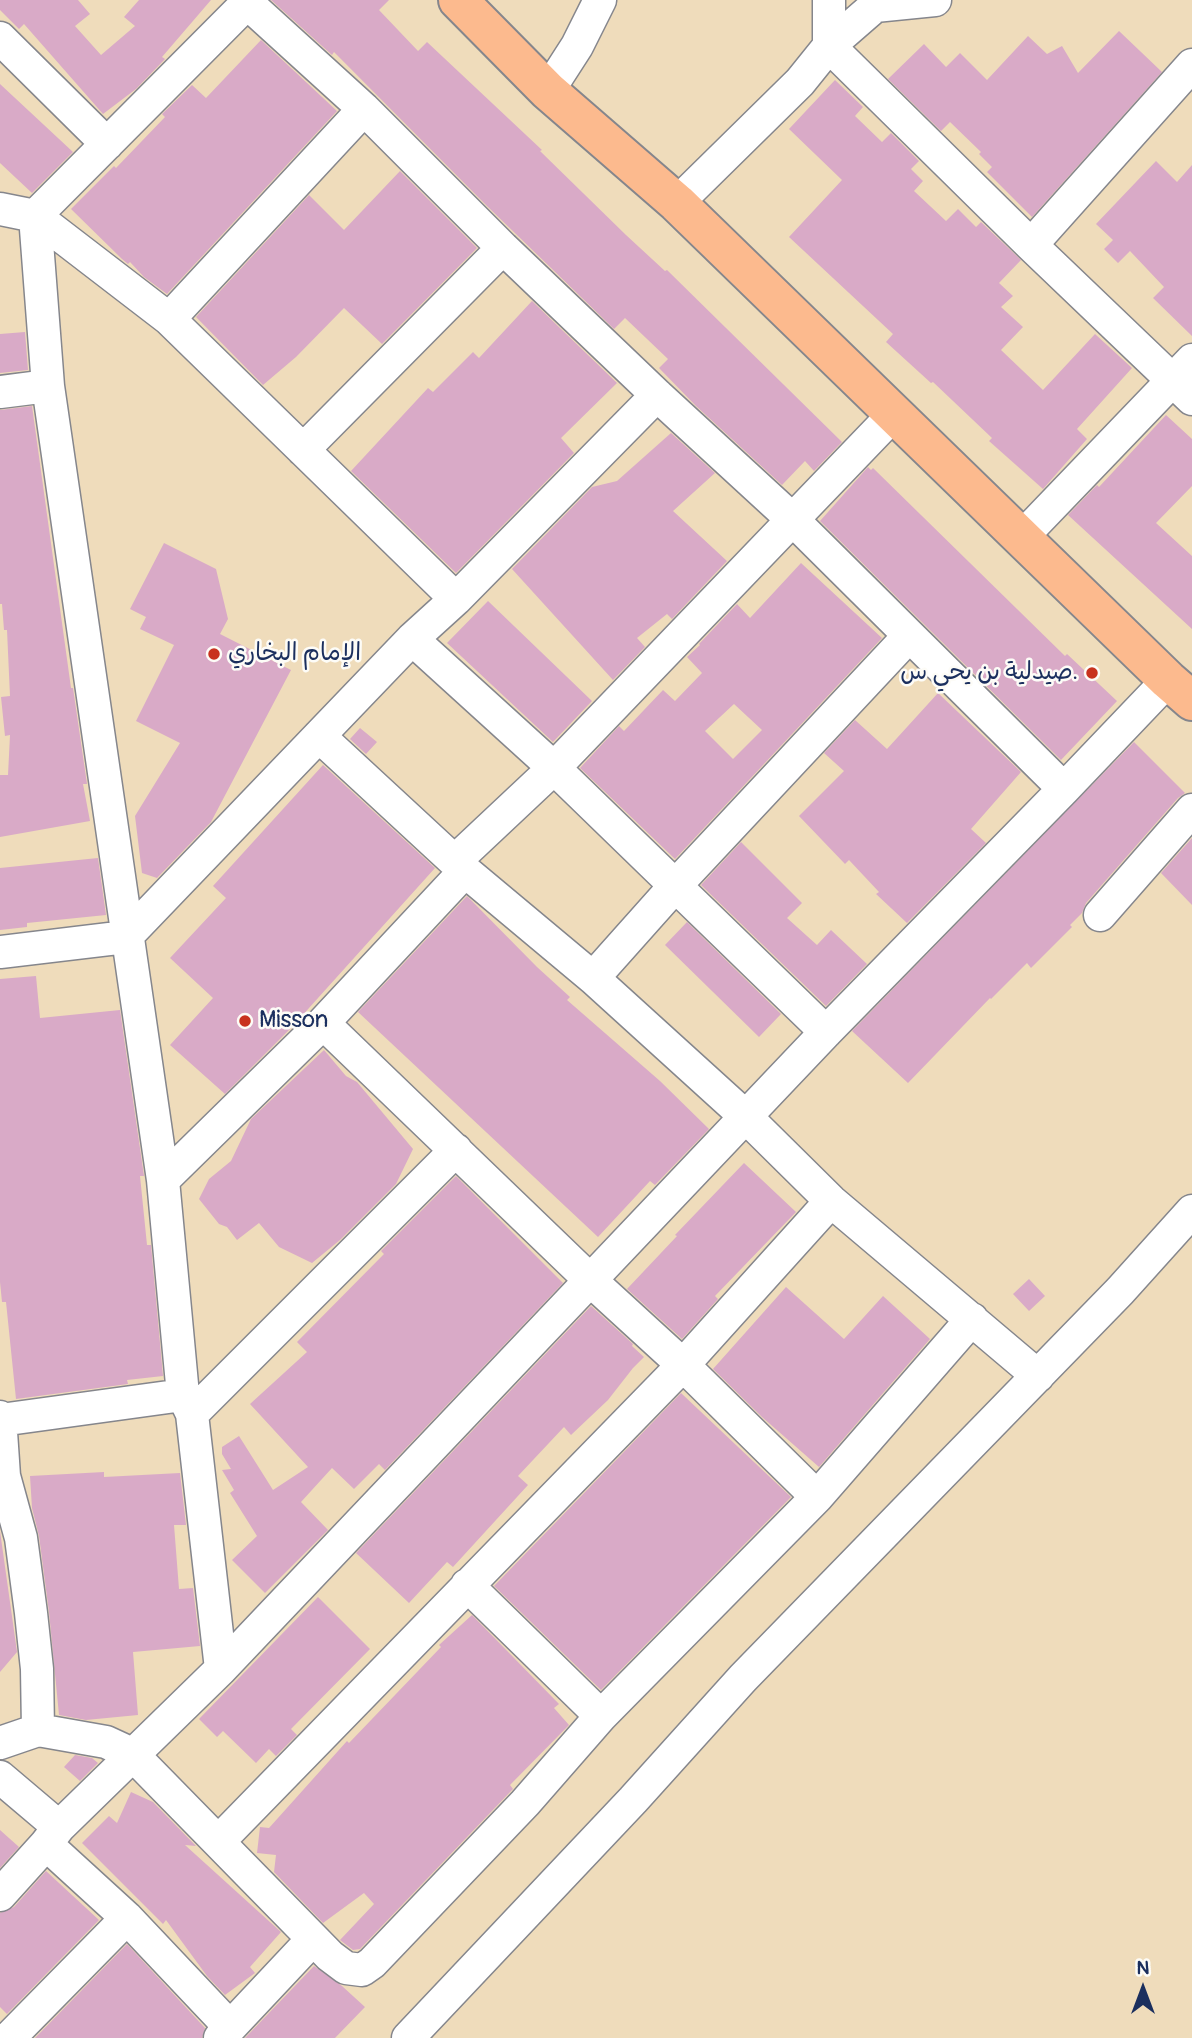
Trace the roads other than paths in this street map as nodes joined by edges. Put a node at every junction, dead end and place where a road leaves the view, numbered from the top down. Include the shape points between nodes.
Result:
1 (458, 0) edge
2 (600, 0) edge
3 (829, 0) edge
4 (935, 0) edge
5 (247, 1) edge
6 (0, 38) edge
7 (829, 46) junction
8 (1192, 65) edge
9 (548, 90) junction
10 (364, 109) junction
11 (107, 144) junction
12 (677, 203) junction
13 (0, 209) edge
14 (35, 216) junction
15 (1031, 245) junction
16 (503, 248) junction
17 (169, 318) junction
18 (1185, 380) edge
19 (48, 386) junction
20 (0, 392) edge
21 (657, 395) junction
22 (894, 414) junction
23 (303, 450) junction
24 (793, 520) junction
25 (1022, 537) junction
26 (456, 599) junction
27 (909, 636) junction
28 (412, 639) junction
29 (1180, 690) edge
30 (319, 736) junction
31 (554, 768) junction
32 (1065, 789) junction
33 (1192, 810) edge
34 (460, 866) junction
35 (675, 886) junction
36 (1100, 915) dead end
37 (126, 937) junction
38 (0, 952) edge
39 (593, 978) junction
40 (323, 1023) junction
41 (826, 1032) junction
42 (745, 1116) junction
43 (456, 1150) junction
44 (163, 1180) junction
45 (831, 1202) junction
46 (1192, 1211) edge
47 (589, 1279) junction
48 (972, 1320) junction
49 (682, 1365) junction
50 (1038, 1376) junction
51 (187, 1405) junction
52 (0, 1418) edge
53 (2, 1475) edge
54 (817, 1497) junction
55 (467, 1585) junction
56 (221, 1669) junction
57 (601, 1716) junction
58 (38, 1730) junction
59 (0, 1743) edge
60 (132, 1754) junction
61 (0, 1777) edge
62 (52, 1836) junction
63 (219, 1841) junction
64 (0, 1895) edge
65 (127, 1918) junction
66 (313, 1939) junction
67 (225, 2032) edge
68 (9, 2038) edge
69 (408, 2038) edge

1 - 9 main road
2 - 9 street
3 - 7 street
4 - 7 street via 875,6
5 - 10 street
5 - 11 street
6 - 11 street
7 - 12 street via 800,82
7 - 15 street
8 - 15 street
9 - 12 main road
10 - 16 street
10 - 17 street
11 - 14 street
12 - 22 main road
13 - 14 street
14 - 17 street
14 - 19 street
15 - 18 street
16 - 21 street
16 - 23 street
17 - 23 street
18 - 25 street
19 - 20 street
19 - 37 street
21 - 24 street
21 - 26 street
22 - 24 street
22 - 25 main road
23 - 26 street
24 - 27 street
24 - 31 street
25 - 29 main road
26 - 28 street
27 - 32 street
27 - 35 street
28 - 30 street
28 - 31 street
29 - 32 street
30 - 34 street
30 - 37 street
31 - 34 street
31 - 35 street
32 - 41 street
33 - 36 street
34 - 39 street
34 - 40 street
35 - 39 street
35 - 41 street
37 - 38 street
37 - 44 street
39 - 42 street
40 - 43 street
40 - 44 street
41 - 42 street
42 - 45 street
42 - 47 street
43 - 47 street
43 - 51 street
44 - 51 street
45 - 48 street
45 - 49 street
46 - 50 street
47 - 49 street
47 - 56 street
48 - 50 street
48 - 54 street
49 - 54 street
49 - 55 street
50 - 69 street via 752,1668
51 - 52 street
51 - 56 street
52 - 53 street
53 - 58 street via 23,1550 37,1669
54 - 57 street
55 - 57 street
55 - 63 street
56 - 60 street
57 - 66 street via 372,1963 362,1970 346,1968
58 - 59 street
58 - 60 street via 106,1742
60 - 62 street
60 - 63 street
61 - 62 street
62 - 64 street
62 - 65 street
63 - 66 street
65 - 67 street
65 - 68 street
66 - 67 street

